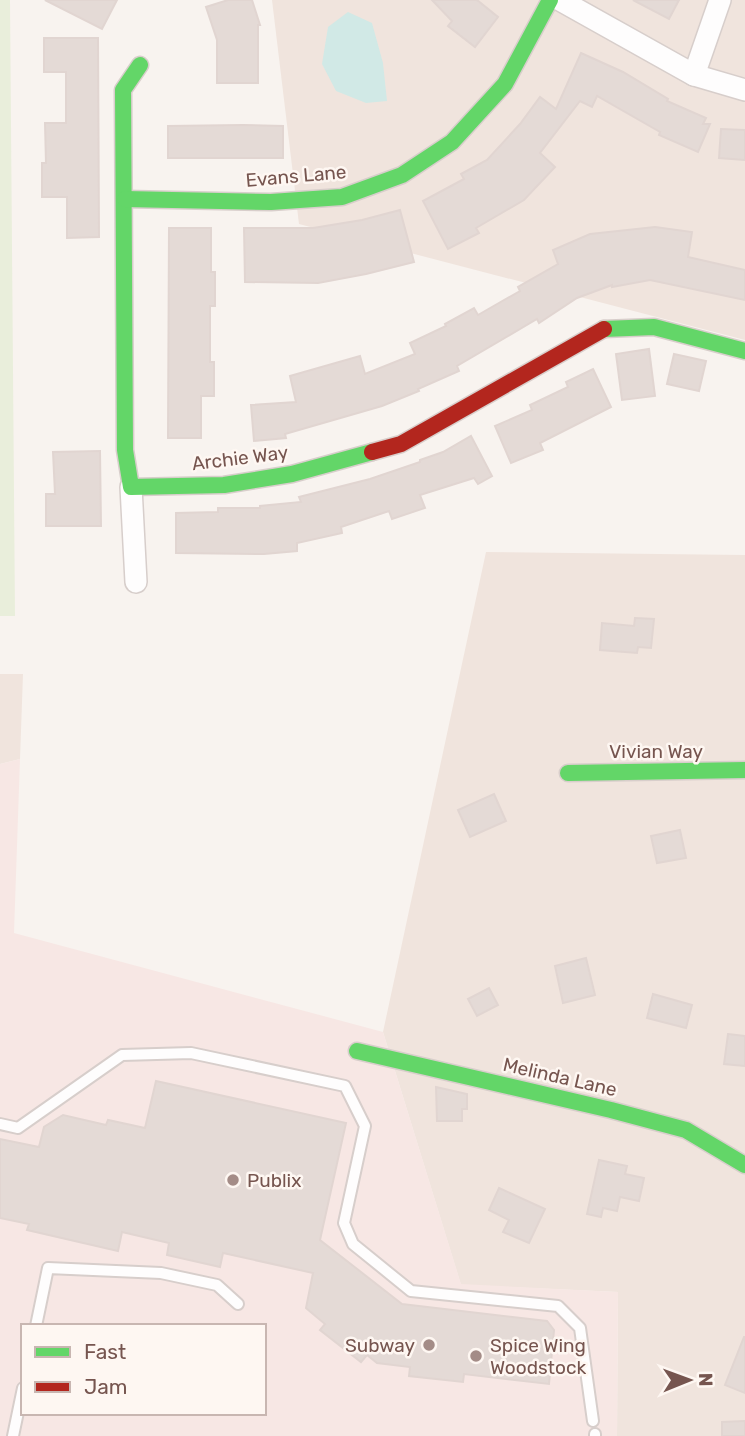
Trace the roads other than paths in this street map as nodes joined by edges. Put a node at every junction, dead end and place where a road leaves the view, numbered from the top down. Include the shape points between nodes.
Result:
1 (550, 0) edge
2 (560, 0) edge
3 (720, 0) edge
4 (140, 65) dead end
5 (694, 75) junction
6 (745, 90) edge
7 (125, 199) junction
8 (745, 351) edge
9 (131, 487) junction
10 (136, 582) dead end
11 (745, 770) edge
12 (568, 773) dead end
13 (357, 1051) dead end
14 (0, 1124) edge
15 (745, 1165) edge
16 (238, 1304) dead end
17 (36, 1324) edge
18 (21, 1398) edge
19 (593, 1421) dead end
20 (13, 1436) edge

1 - 7 street, Evans Lane via 505,83 452,142 402,176 342,197 271,202
2 - 5 street
3 - 5 street
4 - 7 street via 123,90
5 - 6 street
7 - 9 street via 125,450
8 - 9 street, Archie Way via 654,327 605,328 401,444 292,474 224,485
9 - 10 street
11 - 12 street, Vivian Way
13 - 15 street, Melinda Lane via 686,1130
14 - 19 lane via 18,1128 122,1055 191,1053 345,1086 365,1126 344,1223 353,1244 411,1292 558,1306 580,1328
16 - 17 lane via 217,1285 161,1273 48,1268
18 - 20 lane

